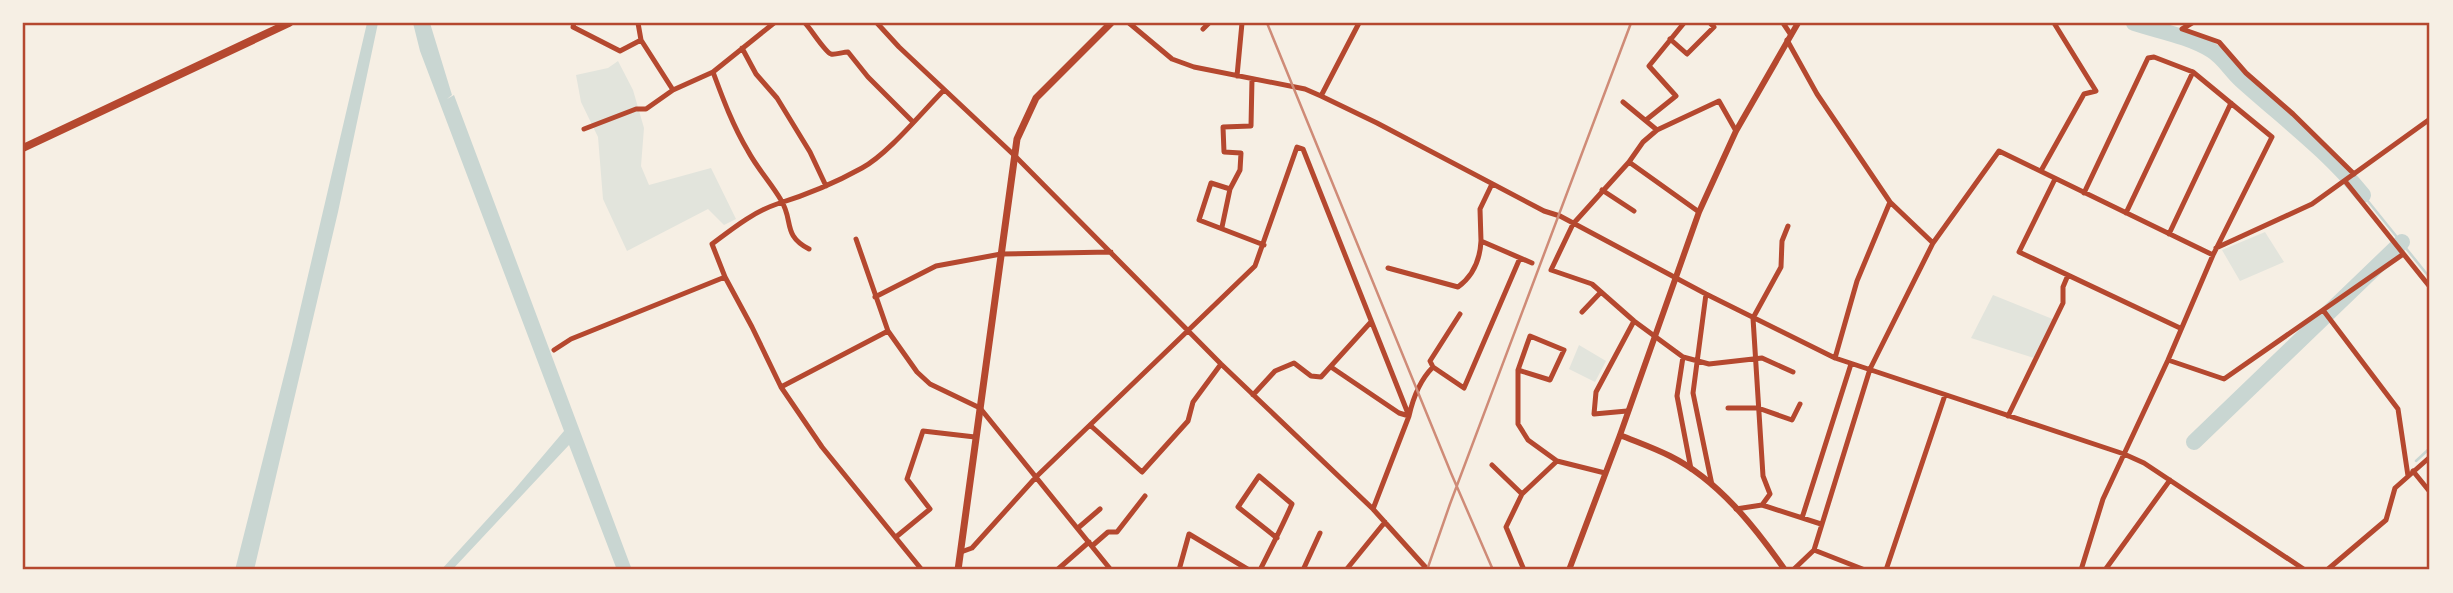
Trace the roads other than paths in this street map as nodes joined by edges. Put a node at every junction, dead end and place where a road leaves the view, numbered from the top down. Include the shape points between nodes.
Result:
1 (289, 23) edge
2 (574, 23) edge
3 (638, 23) edge
4 (805, 23) edge
5 (877, 23) edge
6 (1111, 23) edge
7 (1129, 23) edge
8 (1209, 23) edge
9 (1242, 23) edge
10 (1359, 23) edge
11 (1684, 23) edge
12 (1710, 23) edge
13 (1783, 23) edge
14 (1798, 23) edge
15 (2054, 23) edge
16 (2192, 23) edge
17 (770, 24) edge
18 (1203, 29) dead end
19 (1789, 38) junction
20 (1670, 39) junction
21 (641, 40) junction
22 (742, 48) junction
23 (713, 72) junction
24 (2193, 72) junction
25 (1237, 76) junction
26 (1252, 79) junction
27 (673, 90) junction
28 (944, 90) junction
29 (1321, 96) junction
30 (1623, 102) dead end
31 (2231, 103) junction
32 (2430, 119) edge
33 (1646, 120) junction
34 (912, 121) junction
35 (584, 129) dead end
36 (1657, 130) junction
37 (1736, 131) junction
38 (23, 148) edge
39 (1015, 156) junction
40 (1629, 162) junction
41 (2042, 169) junction
42 (2354, 174) junction
43 (2054, 178) junction
44 (2345, 181) junction
45 (1492, 184) junction
46 (826, 186) junction
47 (1230, 190) junction
48 (1602, 190) junction
49 (2084, 193) junction
50 (1890, 202) junction
51 (783, 203) junction
52 (1634, 211) dead end
53 (1699, 212) junction
54 (2126, 213) junction
55 (1573, 224) junction
56 (1788, 226) dead end
57 (1223, 227) junction
58 (2169, 233) junction
59 (856, 239) dead end
60 (1481, 241) junction
61 (1933, 243) junction
62 (1264, 245) junction
63 (809, 249) dead end
64 (2214, 252) junction
65 (1111, 253) junction
66 (1001, 254) junction
67 (2402, 255) junction
68 (1520, 258) junction
69 (1532, 263) dead end
70 (1388, 268) dead end
71 (2068, 275) junction
72 (1675, 276) junction
73 (725, 277) junction
74 (2430, 287) edge
75 (1601, 292) junction
76 (1706, 294) junction
77 (875, 297) junction
78 (2323, 310) junction
79 (1582, 312) dead end
80 (1460, 314) dead end
81 (1753, 318) junction
82 (1634, 321) junction
83 (1370, 323) junction
84 (2180, 328) junction
85 (1188, 330) junction
86 (888, 331) junction
87 (1654, 337) junction
88 (554, 350) dead end
89 (1683, 357) junction
90 (1754, 358) junction
91 (1835, 358) junction
92 (2168, 359) junction
93 (1698, 361) junction
94 (1221, 364) junction
95 (1851, 364) junction
96 (1331, 367) junction
97 (1433, 367) junction
98 (1870, 369) junction
99 (1518, 370) junction
100 (1793, 372) dead end
101 (781, 387) junction
102 (1253, 395) junction
103 (1945, 395) junction
104 (1800, 404) dead end
105 (980, 408) junction
106 (1728, 408) dead end
107 (1758, 408) junction
108 (1627, 411) junction
109 (1409, 416) junction
110 (2008, 416) junction
111 (1090, 425) junction
112 (1620, 435) junction
113 (975, 437) junction
114 (2124, 454) junction
115 (2430, 457) edge
116 (1557, 461) junction
117 (1492, 465) dead end
118 (1691, 469) junction
119 (1605, 472) junction
120 (2411, 474) junction
121 (1037, 476) junction
122 (2170, 480) junction
123 (1712, 485) junction
124 (2430, 492) edge
125 (1522, 495) junction
126 (1145, 496) dead end
127 (1762, 505) junction
128 (1100, 509) dead end
129 (1373, 509) junction
130 (1736, 509) junction
131 (1802, 518) junction
132 (1385, 522) junction
133 (1821, 524) junction
134 (1078, 528) junction
135 (1320, 533) dead end
136 (896, 537) junction
137 (1277, 538) junction
138 (1091, 544) junction
139 (1814, 550) junction
140 (961, 552) junction
141 (922, 570) edge
142 (958, 570) edge
143 (1057, 570) edge
144 (1111, 570) edge
145 (1179, 570) edge
146 (1249, 570) edge
147 (1260, 570) edge
148 (1303, 570) edge
149 (1346, 570) edge
150 (1428, 570) edge
151 (1524, 570) edge
152 (1569, 570) edge
153 (1785, 570) edge
154 (1793, 570) edge
155 (1865, 570) edge
156 (1886, 570) edge
157 (2081, 570) edge
158 (2105, 570) edge
159 (2305, 570) edge
160 (2327, 570) edge

1 - 38 main road
2 - 21 street via 583,34 620,51
3 - 21 street
4 - 34 street via 831,54 848,52
5 - 28 street
6 - 39 main road via 1036,99 1021,129
7 - 25 street via 1172,59
8 - 18 street
9 - 25 street
10 - 29 street
11 - 20 street
12 - 20 street via 1714,27 1687,54
13 - 19 street
14 - 19 street
15 - 41 street via 2096,91 2084,94
16 - 42 street via 2182,29 2219,42
17 - 22 street
19 - 37 street
19 - 50 street via 1817,94
20 - 33 street via 1649,66 1676,96
21 - 27 street
22 - 23 street
22 - 46 street via 810,152
23 - 27 street
23 - 51 street via 749,154
24 - 31 street
24 - 49 street via 2148,58
24 - 54 street
25 - 26 street
26 - 29 street
26 - 47 street via 1251,126 1223,127 1224,152 1241,153 1240,170
27 - 35 street via 646,108
28 - 34 street
28 - 39 street
29 - 45 street
30 - 33 street
31 - 58 street
31 - 64 street via 2272,137
32 - 42 street
33 - 36 street
34 - 46 street via 864,167
36 - 37 street via 1719,101
36 - 40 street
37 - 53 street
39 - 65 street
39 - 66 main road
40 - 48 street
40 - 53 street
41 - 43 street
41 - 61 street via 2000,151
42 - 44 street
43 - 49 street
43 - 71 street via 2019,252
44 - 64 street via 2312,204
44 - 67 street
45 - 55 street
45 - 60 street via 1479,209
46 - 51 street
47 - 57 street
47 - 57 street via 1211,183 1199,220
48 - 52 street
48 - 55 street
49 - 54 street
50 - 61 street
50 - 91 street via 1857,281
51 - 63 street via 791,235
51 - 73 street via 712,244
53 - 72 street
54 - 58 street
55 - 72 street
55 - 75 street via 1551,270 1592,284
56 - 81 street via 1781,267
57 - 62 street
58 - 64 street
59 - 77 street
60 - 68 street
60 - 70 street via 1469,279 1458,287
61 - 98 street
62 - 83 street via 1295,148 1300,147
62 - 85 street via 1255,266
64 - 84 street
65 - 66 street
65 - 85 street
66 - 77 street via 936,266
66 - 105 main road
67 - 74 street
67 - 78 street
68 - 69 street
68 - 97 street via 1464,388
71 - 84 street
71 - 110 street via 2063,303
72 - 76 street
72 - 87 street
73 - 88 street
73 - 101 street
75 - 79 street
75 - 82 street
76 - 81 street
76 - 93 street
77 - 86 street
78 - 92 street via 2224,379
78 - 120 street via 2398,409
80 - 97 street via 1430,361
81 - 90 street
81 - 91 street
82 - 87 street
82 - 108 street via 1596,393 1594,414
83 - 96 street
83 - 109 street
84 - 92 street
85 - 94 street
85 - 111 street
86 - 101 street
86 - 105 street via 930,384
87 - 89 street
87 - 108 street
89 - 93 street
89 - 118 street via 1677,396
90 - 93 street via 1709,364
90 - 100 street
90 - 107 street
91 - 95 street
92 - 114 street
93 - 123 street via 1693,393
94 - 102 street
94 - 111 street via 1193,402 1188,421 1142,472
95 - 98 street
95 - 131 street
96 - 102 street via 1321,377 1311,376 1294,363 1275,371
96 - 109 street
97 - 109 street via 1425,375
98 - 103 street
98 - 133 street
99 - 99 street via 1530,336 1564,350 1550,380
99 - 116 street via 1518,424 1528,440
101 - 136 street via 822,447
102 - 129 street
103 - 110 street
103 - 156 street
104 - 107 street via 1792,420
105 - 113 main road
105 - 121 street
106 - 107 street
107 - 127 street via 1763,476 1770,494
108 - 112 street
109 - 129 street
110 - 114 street
111 - 121 street
112 - 118 street
112 - 119 street
113 - 136 street via 923,431 907,479 930,509
113 - 140 main road
114 - 122 street
114 - 157 street via 2103,499
115 - 120 street
116 - 119 street
116 - 125 street
117 - 125 street
118 - 123 street
119 - 152 street
120 - 124 street
120 - 160 street via 2395,488 2386,520
121 - 134 street
121 - 140 street via 972,548
122 - 158 street
122 - 159 street
123 - 130 street
125 - 151 street via 1506,527
126 - 138 street via 1117,532 1108,532
127 - 130 street
127 - 131 street
128 - 134 street
129 - 132 street
130 - 153 street
131 - 133 street
132 - 149 street
132 - 150 street
133 - 139 street
134 - 138 street
135 - 148 street
136 - 141 street
137 - 137 street via 1292,504 1259,476 1238,507
137 - 147 street
138 - 143 street
138 - 144 street
139 - 154 street
139 - 155 street
140 - 142 main road
145 - 146 street via 1189,534

